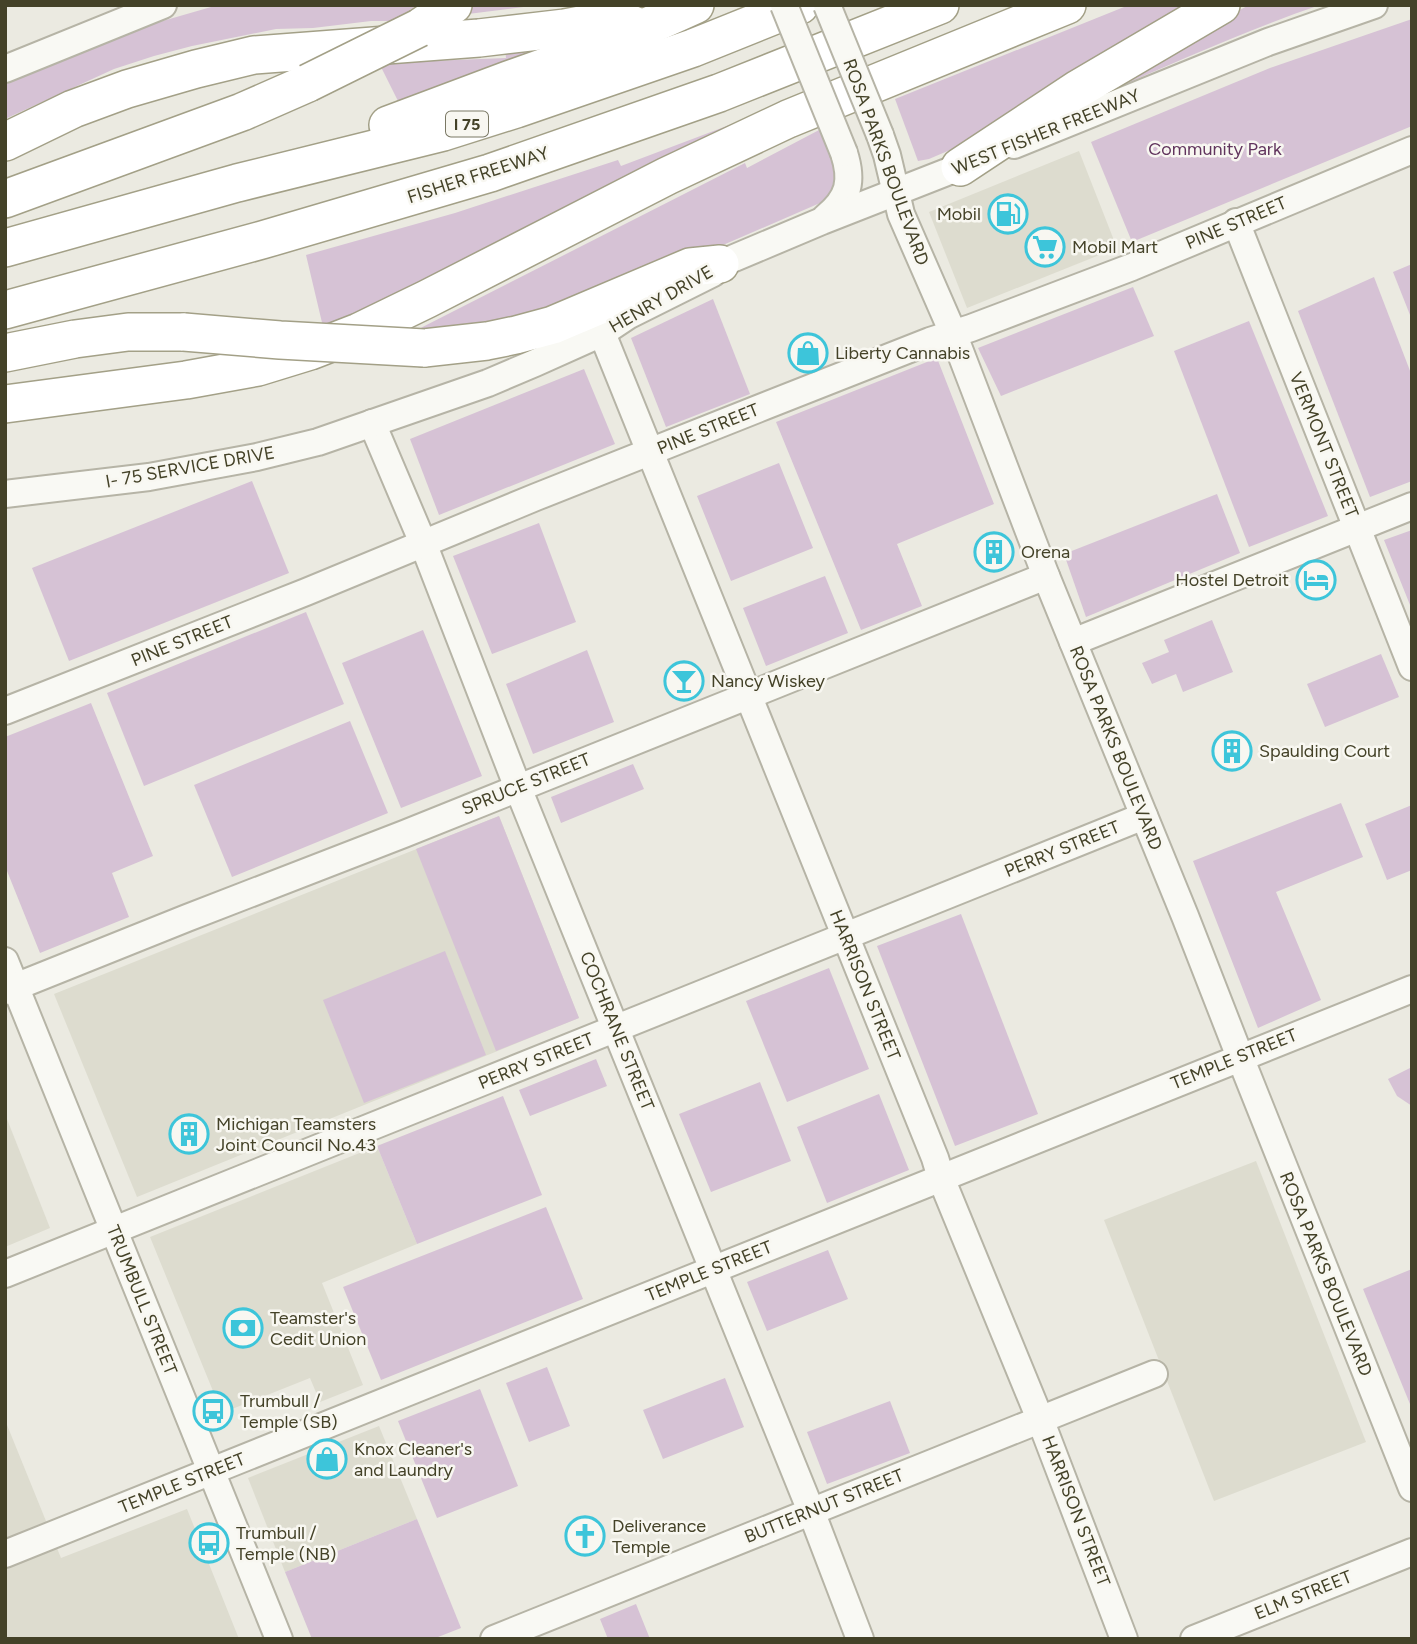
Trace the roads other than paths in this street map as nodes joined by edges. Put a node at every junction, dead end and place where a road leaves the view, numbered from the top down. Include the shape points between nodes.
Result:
1 (163, 5) edge
2 (453, 5) edge
3 (695, 5) edge
4 (784, 5) edge
5 (800, 5) edge
6 (827, 5) edge
7 (940, 5) edge
8 (1067, 5) edge
9 (1221, 5) edge
10 (1374, 5) edge
11 (643, 29) junction
12 (5, 69) edge
13 (5, 142) edge
14 (1412, 150) edge
15 (960, 167) junction
16 (237, 183) junction
17 (896, 192) junction
18 (5, 199) edge
19 (822, 221) junction
20 (1236, 222) junction
21 (5, 248) edge
22 (720, 264) junction
23 (5, 310) edge
24 (602, 333) junction
25 (953, 333) junction
26 (5, 353) edge
27 (5, 404) edge
28 (372, 423) junction
29 (651, 452) junction
30 (5, 494) edge
31 (1412, 506) edge
32 (1356, 528) junction
33 (423, 543) junction
34 (1046, 576) junction
35 (1073, 642) junction
36 (1412, 667) edge
37 (748, 695) junction
38 (5, 711) edge
39 (518, 788) junction
40 (1144, 816) junction
41 (845, 936) junction
42 (5, 961) edge
43 (10, 989) edge
44 (1412, 989) edge
45 (616, 1028) junction
46 (1240, 1057) junction
47 (941, 1178) junction
48 (114, 1230) junction
49 (713, 1269) junction
50 (5, 1274) edge
51 (1154, 1374) dead end
52 (1040, 1419) junction
53 (211, 1471) junction
54 (1412, 1488) edge
55 (811, 1511) junction
56 (1412, 1552) edge
57 (5, 1554) edge
58 (279, 1639) edge
59 (495, 1639) edge
60 (860, 1639) edge
61 (1124, 1639) edge
62 (1194, 1639) edge

1 - 12 street
2 - 18 highway, bridge via 419,27 242,112
3 - 11 highway
4 - 19 street, ROSA PARKS BOULEVARD, bridge via 849,166 845,196
5 - 16 highway, I 75 via 693,48 455,128
6 - 17 street, ROSA PARKS BOULEVARD, bridge via 880,135
7 - 23 highway, FISHER FREEWAY via 719,93 489,173
8 - 27 highway via 776,125 359,332 310,351 258,367 186,380
9 - 15 highway via 1078,89
10 - 15 street, WEST FISHER FREEWAY via 1245,51
11 - 13 highway via 617,18 479,38 254,55 127,89
11 - 16 highway
14 - 20 street, PINE STREET
15 - 17 street, WEST FISHER FREEWAY
16 - 21 highway, I 75
17 - 19 street, WEST FISHER FREEWAY
17 - 25 street, ROSA PARKS BOULEVARD via 901,214
19 - 22 street, WEST FISHER FREEWAY
20 - 25 street, PINE STREET via 1132,267
20 - 32 street, VERMONT STREET
22 - 24 street, HENRY DRIVE via 713,273
22 - 26 highway, bridge via 690,267 553,325 487,341 424,348 128,332
24 - 28 street via 492,382
24 - 29 street, HARRISON STREET
25 - 29 street, PINE STREET
25 - 34 street, ROSA PARKS BOULEVARD
28 - 30 street, I- 75 SERVICE DRIVE via 257,457 149,477
28 - 33 street, COCHRANE STREET
29 - 33 street, PINE STREET
29 - 37 street, HARRISON STREET
31 - 32 street
32 - 35 street
32 - 36 street, VERMONT STREET
33 - 38 street, PINE STREET
33 - 39 street, COCHRANE STREET
34 - 35 street, ROSA PARKS BOULEVARD
34 - 37 street, SPRUCE STREET
35 - 40 street, ROSA PARKS BOULEVARD
37 - 39 street, SPRUCE STREET
37 - 41 street, HARRISON STREET
39 - 43 street, SPRUCE STREET
39 - 45 street, COCHRANE STREET
40 - 41 street, PERRY STREET
40 - 46 street, ROSA PARKS BOULEVARD
41 - 45 street, PERRY STREET
41 - 47 street, HARRISON STREET
42 - 43 street, TRUMBULL STREET
43 - 48 street, TRUMBULL STREET
44 - 46 street, TEMPLE STREET
45 - 48 street, PERRY STREET
45 - 49 street, COCHRANE STREET
46 - 47 street, TEMPLE STREET
46 - 54 street, ROSA PARKS BOULEVARD
47 - 49 street, TEMPLE STREET
47 - 52 street, HARRISON STREET
48 - 50 street, PERRY STREET
48 - 53 street, TRUMBULL STREET
49 - 53 street, TEMPLE STREET
49 - 55 street, COCHRANE STREET
51 - 52 street, BUTTERNUT STREET
52 - 55 street, BUTTERNUT STREET
52 - 61 street, HARRISON STREET
53 - 57 street, TEMPLE STREET
53 - 58 street, TRUMBULL STREET
55 - 59 street, BUTTERNUT STREET
55 - 60 street, COCHRANE STREET
56 - 62 street, ELM STREET

